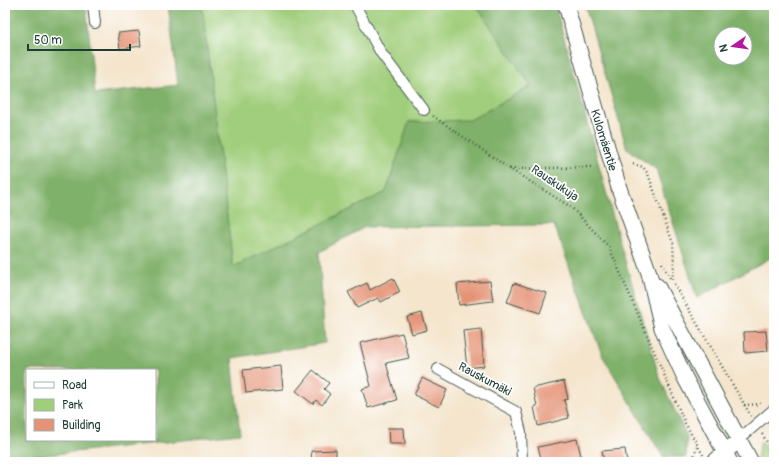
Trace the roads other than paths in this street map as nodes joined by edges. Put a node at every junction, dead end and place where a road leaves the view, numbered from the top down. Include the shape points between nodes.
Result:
1 (93, 5) edge
2 (355, 5) edge
3 (566, 5) edge
4 (95, 23) dead end
5 (424, 110) road end
6 (649, 273) junction
7 (438, 369) dead end
8 (774, 409) edge
9 (738, 440) junction
10 (723, 459) edge
11 (522, 462) edge
12 (751, 462) edge

1 - 4 street
2 - 5 street via 381,53
3 - 6 main road, Kulomäentie, bridge via 619,188
6 - 9 main road, Kulomäentie via 676,319
6 - 10 main road, Kulomäentie via 662,328
7 - 11 street, Rauskumäki via 516,412 521,432
8 - 9 street
9 - 10 main road
9 - 12 main road, Kulomäentie

